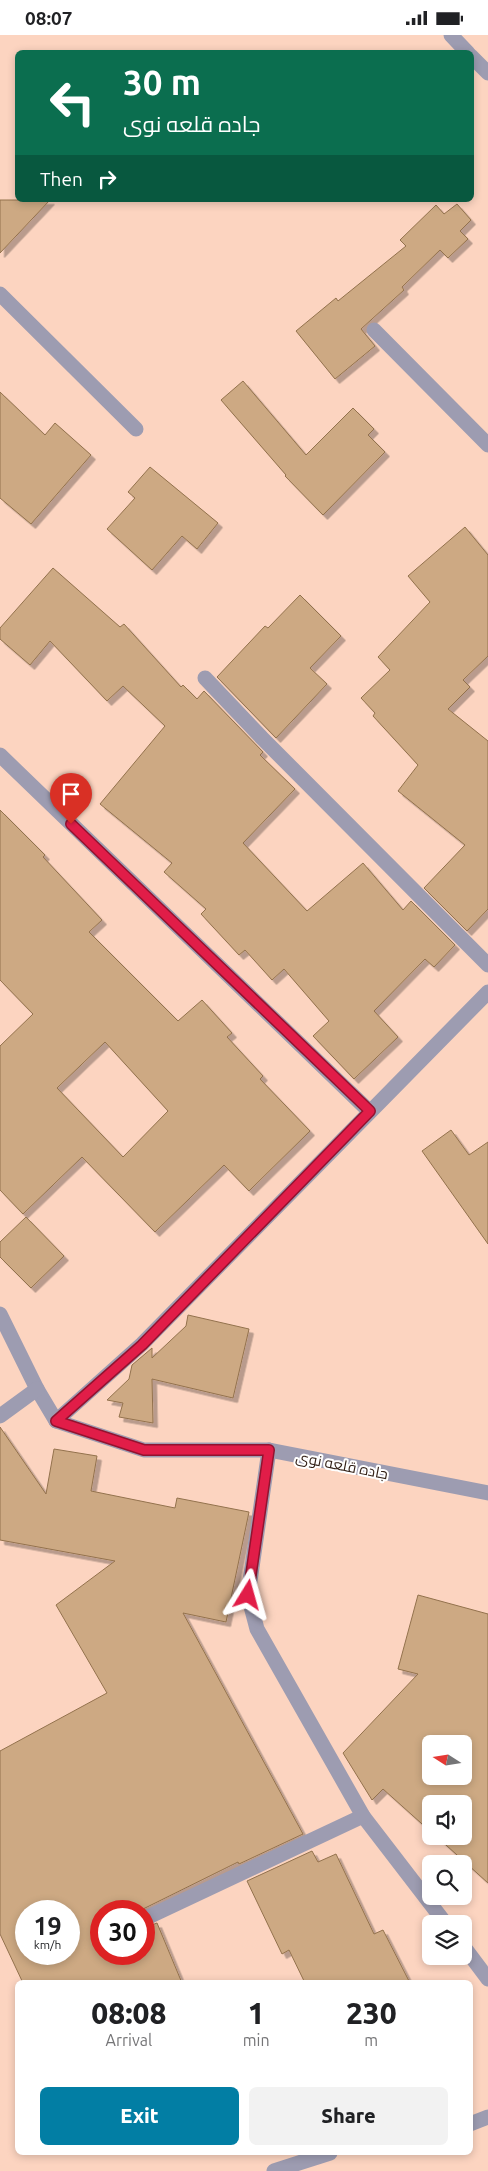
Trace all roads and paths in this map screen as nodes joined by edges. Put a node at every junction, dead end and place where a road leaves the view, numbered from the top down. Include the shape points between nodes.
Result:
1 (451, 35) edge
2 (465, 50) edge
3 (474, 59) edge
4 (488, 73) edge
5 (0, 294) edge
6 (374, 330) dead end
7 (136, 429) dead end
8 (488, 445) edge
9 (205, 678) dead end
10 (0, 755) edge
11 (488, 965) edge
12 (488, 992) edge
13 (370, 1111) junction
14 (0, 1314) edge
15 (37, 1389) junction
16 (0, 1416) edge
17 (56, 1421) junction
18 (269, 1450) junction
19 (488, 1493) edge
20 (364, 1816) junction
21 (155, 1914) edge
22 (439, 1915) edge
23 (472, 1958) edge
24 (488, 1979) edge
25 (488, 2117) edge
26 (473, 2123) edge
27 (324, 2155) edge
28 (274, 2171) edge

1 - 2 street
3 - 4 street
5 - 7 street
6 - 8 street
9 - 11 street
10 - 13 street
12 - 13 street
13 - 17 street via 142,1345
14 - 15 street
15 - 16 street
15 - 17 street
17 - 18 street, جاده قلعه نوی via 144,1450
18 - 19 street, جاده قلعه نوی
18 - 20 street via 248,1595 257,1629
20 - 21 street
20 - 22 street
23 - 24 street
25 - 26 street
27 - 28 street

